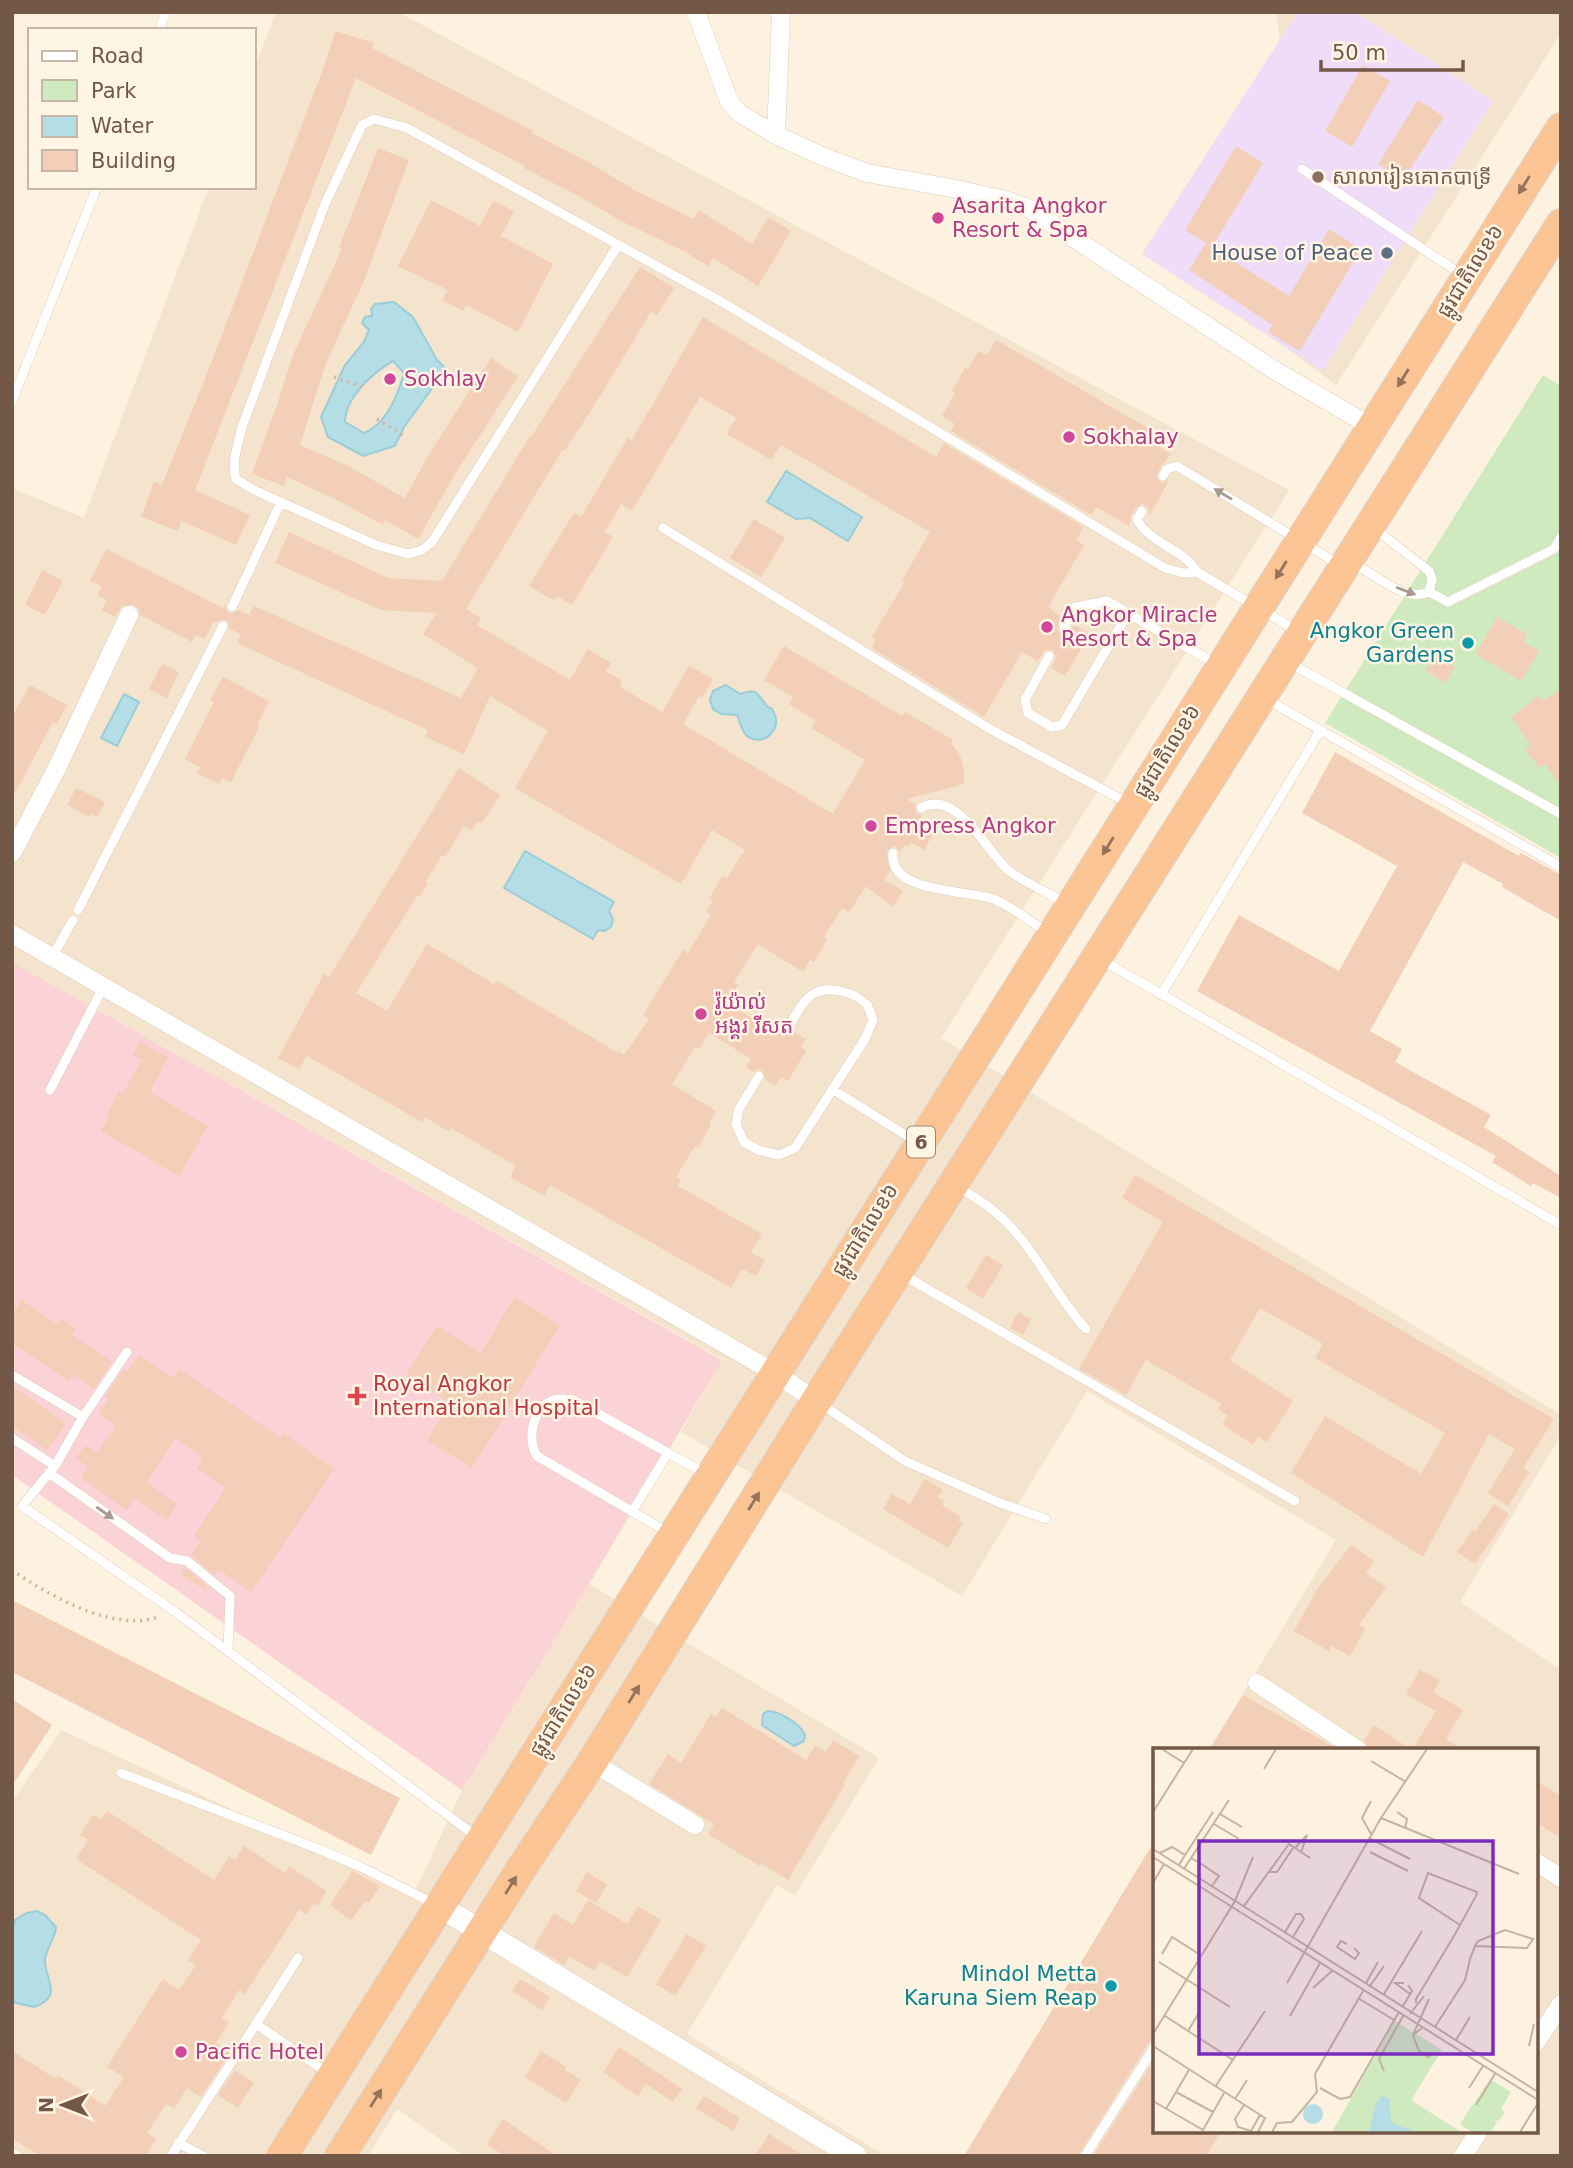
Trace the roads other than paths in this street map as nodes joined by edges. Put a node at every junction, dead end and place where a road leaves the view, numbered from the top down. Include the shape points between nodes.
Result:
1 (696, 12) edge
2 (781, 12) edge
3 (1561, 128) edge
4 (776, 135) junction
5 (1302, 169) dead end
6 (96, 189) edge
7 (1561, 224) edge
8 (618, 245) junction
9 (1466, 277) junction
10 (12, 401) edge
11 (1372, 427) junction
12 (1163, 476) dead end
13 (281, 502) junction
14 (1142, 511) dead end
15 (1375, 519) junction
16 (663, 528) dead end
17 (1561, 537) edge
18 (1300, 541) junction
19 (1344, 568) junction
20 (1197, 572) junction
21 (1429, 592) junction
22 (232, 607) dead end
23 (1257, 607) junction
24 (1128, 613) junction
25 (130, 615) dead end
26 (223, 626) dead end
27 (1064, 628) dead end
28 (1302, 634) junction
29 (1049, 656) dead end
30 (1285, 660) junction
31 (1220, 667) junction
32 (1262, 697) junction
33 (1320, 731) junction
34 (1133, 806) junction
35 (921, 808) dead end
36 (1561, 814) edge
37 (12, 853) edge
38 (893, 853) dead end
39 (1561, 867) edge
40 (1070, 905) junction
41 (78, 910) dead end
42 (73, 920) dead end
43 (12, 934) edge
44 (1051, 935) junction
45 (52, 957) junction
46 (1097, 957) junction
47 (104, 986) junction
48 (1161, 995) junction
49 (788, 1028) dead end
50 (759, 1076) dead end
51 (832, 1089) junction
52 (50, 1090) dead end
53 (920, 1144) junction
54 (953, 1184) junction
55 (1561, 1225) edge
56 (898, 1272) junction
57 (1086, 1329) dead end
58 (127, 1352) dead end
59 (775, 1373) junction
60 (12, 1375) edge
61 (816, 1401) junction
62 (83, 1418) junction
63 (12, 1438) edge
64 (668, 1452) junction
65 (52, 1470) junction
66 (710, 1476) junction
67 (1294, 1501) dead end
68 (17, 1505) edge
69 (632, 1512) junction
70 (1046, 1519) dead end
71 (673, 1535) junction
72 (228, 1652) junction
73 (1257, 1683) dead end
74 (1356, 1748) edge
75 (592, 1762) junction
76 (121, 1773) dead end
77 (695, 1825) dead end
78 (481, 1840) junction
79 (1538, 1862) edge
80 (1561, 1878) edge
81 (439, 1906) junction
82 (481, 1932) junction
83 (298, 1958) dead end
84 (1561, 2004) edge
85 (256, 2024) junction
86 (1538, 2039) edge
87 (1153, 2049) edge
88 (332, 2076) junction
89 (1478, 2133) edge
90 (178, 2143) junction
91 (12, 2153) edge
92 (851, 2155) edge
93 (17, 2156) edge
94 (171, 2156) edge
95 (203, 2156) edge
96 (282, 2156) edge
97 (340, 2156) edge
98 (1085, 2156) edge
99 (1463, 2156) edge

1 - 4 street via 729,101 739,113
2 - 4 street
3 -> 9 highway, ផ្លូវជាតិលេខ៦ / 6
4 - 11 street via 867,173 1028,208 1274,370
5 - 9 lane
6 - 10 lane
7 - 15 highway, 6
8 - 13 lane via 432,542 422,550 408,554 376,545
8 - 13 lane via 407,128 367,121 325,204 235,457 236,479
8 - 20 lane via 722,302 1165,568
9 -> 11 highway, ផ្លូវជាតិលេខ៦ / 6
11 - 18 highway, ផ្លូវជាតិលេខ៦ / 6
18 -> 12 lane via 1177,466
13 - 22 lane
14 - 20 lane via 1137,519 1142,528 1186,557
15 - 19 highway, 6
15 - 21 lane via 1384,536 1429,571
16 - 34 lane via 990,729
17 - 21 lane via 1554,549 1448,602
18 - 19 lane
18 -> 23 highway, ផ្លូវជាតិលេខ៦ / 6
19 -> 21 lane via 1361,568 1410,595
19 - 28 highway, 6
20 - 23 lane
23 - 28 lane
23 - 31 highway, ផ្លូវជាតិលេខ៦ / 6
24 - 27 lane via 1107,601 1075,607
24 - 29 lane via 1062,725 1052,727 1028,713 1025,700
24 - 31 lane
25 - 37 street
26 - 41 lane
28 - 30 highway, 6
30 - 32 highway, 6
30 - 36 lane
31 - 34 highway, ផ្លូវជាតិលេខ៦ / 6
32 - 33 lane
32 - 46 highway, 6
33 - 39 lane
33 - 48 lane
34 -> 40 highway, ផ្លូវជាតិលេខ៦ / 6
35 - 40 lane via 946,806 966,819 1009,871
38 - 44 lane via 898,873 918,886 995,900
40 - 44 highway, ផ្លូវជាតិលេខ៦ / 6
42 - 45 lane
43 - 45 street
44 - 53 highway, ផ្លូវជាតិលេខ៦ / 6
45 - 47 street
46 - 48 lane
46 - 54 highway, 6
47 - 52 lane
47 - 59 street
48 - 55 lane
49 - 51 lane via 805,1001 828,989 853,995 868,1006 873,1020 865,1039
50 - 51 lane via 739,1109 736,1124 744,1142 779,1155 795,1148
51 - 53 lane
53 - 59 highway, ផ្លូវជាតិលេខ៦ / 6
54 - 56 highway, 6
54 - 57 lane via 1003,1219
56 - 61 highway, 6
56 - 67 lane
58 - 62 lane
59 - 61 street
59 - 66 highway, ផ្លូវជាតិលេខ៦ / 6
60 - 62 lane
61 - 70 lane via 905,1461
75 -> 61 highway, 6
62 - 65 lane
63 - 65 lane
64 - 66 lane
64 - 69 lane
64 - 69 lane via 573,1400 550,1401 536,1418 532,1439 537,1456
65 - 68 lane
65 -> 72 lane via 170,1558 187,1560 230,1596
66 - 71 highway, ផ្លូវជាតិលេខ៦ / 6
68 - 72 lane
69 - 71 lane
71 - 78 highway, ផ្លូវជាតិលេខ៦ / 6
72 - 78 lane
73 - 74 street
75 - 77 street
82 -> 75 highway, 6
76 - 81 lane via 316,1848
78 - 81 highway, ផ្លូវជាតិលេខ៦ / 6
79 - 80 street
81 - 82 street
81 - 88 highway, ផ្លូវជាតិលេខ៦ / 6
82 - 92 street
97 -> 82 highway, 6
83 - 85 lane
84 - 86 street
85 - 88 lane
85 - 90 lane
87 - 98 lane
88 - 96 highway, ផ្លូវជាតិលេខ៦ / 6
89 - 99 street
90 - 94 lane
90 - 95 lane
91 - 93 lane

